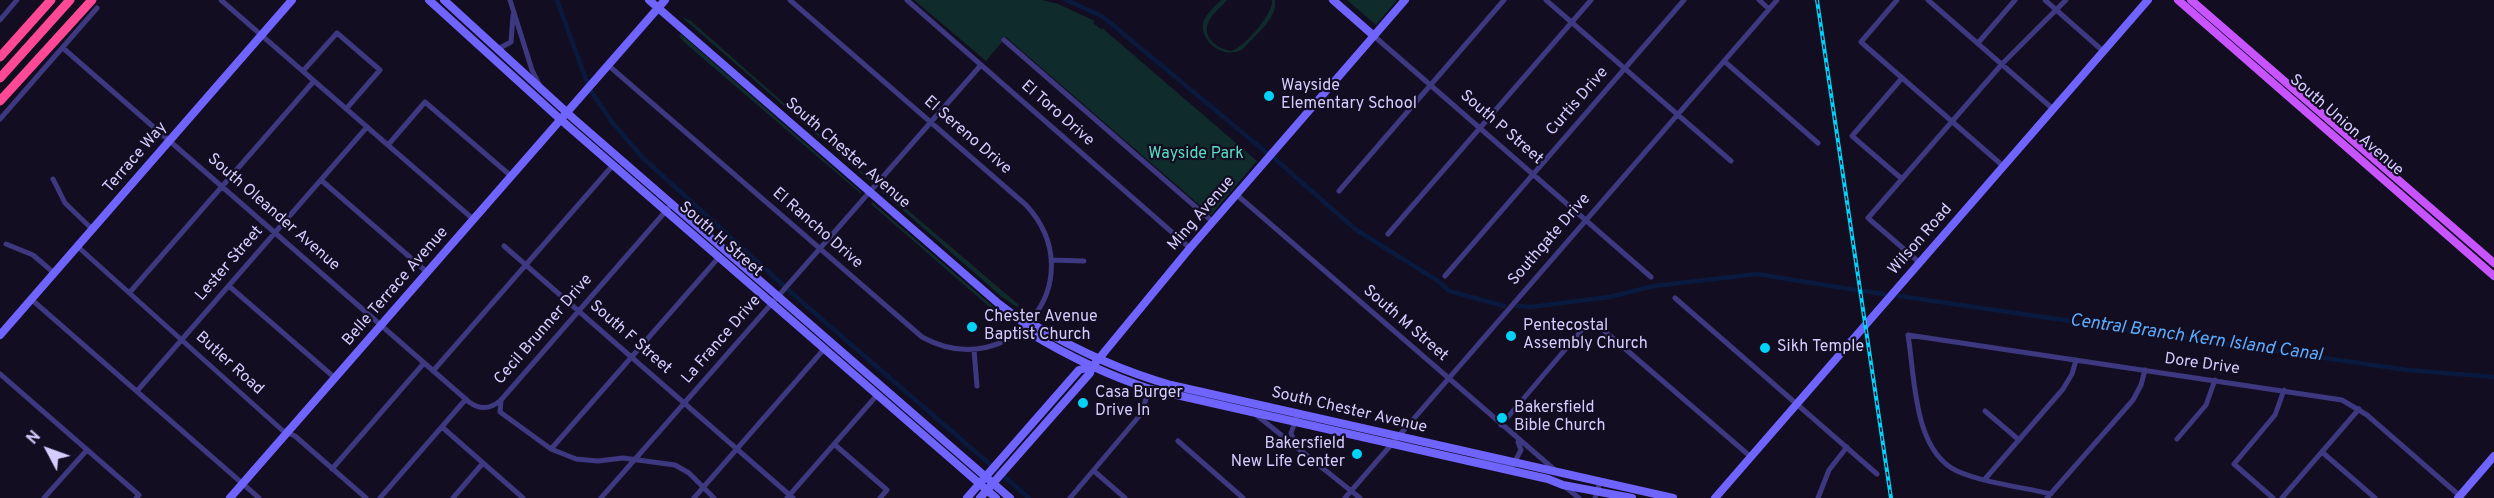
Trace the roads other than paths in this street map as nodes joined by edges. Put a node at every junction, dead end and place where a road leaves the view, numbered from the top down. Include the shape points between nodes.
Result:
1 (49, 0) edge
2 (70, 0) edge
3 (221, 0) edge
4 (292, 0) edge
5 (429, 0) edge
6 (444, 0) edge
7 (510, 0) edge
8 (649, 0) edge
9 (665, 0) edge
10 (790, 0) edge
11 (907, 0) edge
12 (1333, 0) edge
13 (1405, 0) edge
14 (1504, 0) edge
15 (1546, 0) edge
16 (1591, 0) edge
17 (1684, 0) edge
18 (1759, 0) edge
19 (1777, 0) edge
20 (1897, 0) edge
21 (1929, 0) edge
22 (2015, 0) edge
23 (2045, 0) edge
24 (2066, 0) edge
25 (2148, 0) edge
26 (2178, 0) edge
27 (2191, 0) edge
28 (13, 2) edge
29 (95, 4) edge
30 (658, 9) junction
31 (1769, 9) junction
32 (2057, 11) junction
33 (514, 14) junction
34 (0, 20) edge
35 (1572, 22) junction
36 (262, 35) junction
37 (1374, 36) junction
38 (1004, 40) dead end
39 (1978, 43) junction
40 (63, 48) junction
41 (498, 49) junction
42 (2103, 51) junction
43 (0, 57) edge
44 (1724, 61) junction
45 (2002, 64) junction
46 (608, 65) junction
47 (981, 65) junction
48 (1625, 68) junction
49 (303, 71) junction
50 (28, 72) junction
51 (2272, 76) junction
52 (1902, 78) junction
53 (0, 79) edge
54 (314, 81) junction
55 (1431, 85) junction
56 (544, 92) junction
57 (0, 101) edge
58 (0, 106) edge
59 (346, 109) junction
60 (2053, 109) junction
61 (567, 112) junction
62 (1678, 114) junction
63 (0, 119) edge
64 (560, 119) junction
65 (1952, 121) junction
66 (932, 123) junction
67 (367, 127) junction
68 (1480, 128) junction
69 (169, 141) junction
70 (2340, 141) junction
71 (1818, 143) dead end
72 (388, 145) junction
73 (616, 161) junction
74 (1731, 161) dead end
75 (2377, 163) junction
76 (2003, 166) junction
77 (1533, 174) junction
78 (511, 176) junction
79 (1902, 179) junction
80 (53, 180) dead end
81 (321, 180) junction
82 (2385, 181) junction
83 (222, 187) junction
84 (1339, 191) dead end
85 (871, 193) junction
86 (1236, 195) junction
87 (672, 204) junction
88 (2427, 206) junction
89 (666, 211) junction
90 (473, 219) junction
91 (1586, 220) junction
92 (1213, 222) junction
93 (92, 229) junction
94 (275, 233) junction
95 (1388, 234) dead end
96 (6, 244) dead end
97 (77, 246) junction
98 (504, 246) dead end
99 (1190, 248) junction
100 (821, 250) junction
101 (722, 253) junction
102 (2478, 256) junction
103 (1052, 260) junction
104 (1084, 261) dead end
105 (1920, 263) junction
106 (2494, 263) edge
107 (526, 265) junction
108 (427, 272) junction
109 (54, 273) junction
110 (1445, 276) dead end
111 (1651, 276) dead end
112 (2494, 276) edge
113 (229, 286) junction
114 (130, 292) junction
115 (782, 295) junction
116 (1675, 298) dead end
117 (31, 299) junction
118 (771, 303) junction
119 (579, 311) junction
120 (381, 325) junction
121 (1028, 326) junction
122 (0, 335) edge
123 (182, 340) junction
124 (830, 342) junction
125 (824, 349) junction
126 (974, 350) junction
127 (631, 357) junction
128 (1098, 360) junction
129 (2076, 360) junction
130 (424, 363) junction
131 (1092, 367) junction
132 (2145, 370) junction
133 (433, 371) junction
134 (0, 374) edge
135 (334, 378) junction
136 (1448, 379) junction
137 (1152, 380) junction
138 (2215, 380) junction
139 (977, 386) dead end
140 (884, 388) junction
141 (1150, 389) junction
142 (2284, 390) junction
143 (137, 391) junction
144 (877, 395) junction
145 (466, 399) junction
146 (501, 400) junction
147 (684, 403) junction
148 (1797, 404) junction
149 (2359, 409) junction
150 (1985, 411) dead end
151 (1254, 413) junction
152 (1298, 414) junction
153 (903, 417) junction
154 (1295, 422) junction
155 (1501, 425) junction
156 (442, 427) junction
157 (934, 431) junction
158 (289, 432) junction
159 (1398, 436) junction
160 (1516, 438) junction
161 (2177, 439) dead end
162 (2019, 440) junction
163 (1178, 441) dead end
164 (834, 444) junction
165 (1391, 444) junction
166 (1847, 447) junction
167 (1298, 448) junction
168 (551, 449) junction
169 (737, 449) junction
170 (87, 450) junction
171 (2322, 452) junction
172 (2494, 456) edge
173 (1751, 457) junction
174 (634, 460) junction
175 (1472, 462) junction
176 (1516, 462) junction
177 (483, 463) junction
178 (332, 469) junction
179 (1094, 471) junction
180 (1554, 471) junction
181 (1515, 472) junction
182 (1877, 474) dead end
183 (987, 476) junction
184 (1985, 479) junction
185 (995, 481) junction
186 (1600, 482) junction
187 (242, 484) junction
188 (979, 484) junction
189 (1563, 484) junction
190 (704, 487) junction
191 (987, 490) junction
192 (1351, 490) junction
193 (1596, 494) edge
194 (2049, 496) edge
195 (137, 497) edge
196 (790, 497) edge
197 (2459, 497) edge
198 (44, 498) edge
199 (230, 498) edge
200 (259, 498) edge
201 (366, 498) edge
202 (380, 498) edge
203 (453, 498) edge
204 (524, 498) edge
205 (601, 498) edge
206 (694, 498) edge
207 (714, 498) edge
208 (880, 498) edge
209 (967, 498) edge
210 (980, 498) edge
211 (996, 498) edge
212 (1010, 498) edge
213 (1070, 498) edge
214 (1125, 498) edge
215 (1243, 498) edge
216 (1345, 498) edge
217 (1360, 498) edge
218 (1579, 498) edge
219 (1632, 498) edge
220 (1673, 498) edge
221 (1715, 498) edge
222 (1818, 498) edge
223 (2273, 498) edge
224 (2282, 498) edge
225 (2375, 498) edge

1 - 43 highway
2 - 53 highway
3 - 36 street
4 - 36 street, Terrace Way
5 - 64 street, South H Street
6 - 41 street, South H Street
7 - 33 street
8 - 30 street, South Chester Avenue
9 - 30 street, Belle Terrace Avenue
10 - 66 street, El Sereno Drive
11 - 47 street, El Toro Drive
12 - 37 street, South P Street
13 - 37 street, Ming Avenue
14 - 55 street
15 - 35 street
16 - 35 street
17 - 48 street, Curtis Drive
18 - 31 street
19 - 31 street, Southgate Drive
20 - 52 street via 1861,42
21 - 39 street
22 - 39 street
23 - 32 street
24 - 32 street
25 - 42 street, Wilson Road
26 - 51 main road, South Union Avenue
27 - 51 main road, South Union Avenue
28 - 34 street
29 - 40 street
29 - 50 highway
30 - 46 street, Belle Terrace Avenue
30 - 85 street, South Chester Avenue
31 - 44 street, Southgate Drive
32 - 42 street
32 - 45 street
33 - 41 street via 511,42
33 - 56 street via 532,70
35 - 48 street
35 - 68 street
36 - 49 street
36 - 69 street, Terrace Way
37 - 55 street, South P Street
37 - 86 street, Ming Avenue
38 - 92 street
39 - 45 street
40 - 63 street
40 - 69 street, South Oleander Avenue
41 - 56 street, South H Street
42 - 60 street, Wilson Road
44 - 62 street, Southgate Drive
44 - 71 street
45 - 60 street
45 - 65 street
46 - 61 street, Belle Terrace Avenue
46 - 100 street, El Rancho Drive
47 - 66 street, La France Drive
47 - 99 street, El Toro Drive
48 - 62 street
48 - 77 street, Curtis Drive
49 - 54 street
49 - 59 street via 337,33 380,70
50 - 57 highway
50 - 58 highway
51 - 70 main road, South Union Avenue
51 - 75 main road, South Union Avenue
52 - 65 street
52 - 79 street via 1852,136
54 - 59 street
54 - 83 street
55 - 68 street, South P Street
55 - 84 street
56 - 61 street, South H Street
59 - 67 street
60 - 76 street, Wilson Road
61 - 64 street, Belle Terrace Avenue
61 - 73 street, South H Street
62 - 74 street
62 - 91 street, Southgate Drive
64 - 73 street, South H Street
64 - 78 street, Belle Terrace Avenue
65 - 76 street
65 - 79 street
66 - 85 street, La France Drive
66 - 103 street, El Sereno Drive via 1032,211 1047,237
67 - 72 street
67 - 81 street, Lester Street
68 - 77 street, South P Street
68 - 95 street
69 - 83 street, South Oleander Avenue
69 - 93 street, Terrace Way
70 - 75 main road via 2346,141 2371,163
70 - 82 main road, South Union Avenue
72 - 78 street via 425,102
72 - 90 street
73 - 87 street, South H Street
73 - 89 street, South H Street
73 - 107 street
75 - 88 main road, South Union Avenue
76 - 105 street, Wilson Road
77 - 91 street, South P Street
77 - 110 street, Curtis Drive
78 - 90 street, Belle Terrace Avenue
79 - 105 street via 1868,218
80 - 93 street via 65,203
81 - 94 street, Lester Street
81 - 108 street
82 - 88 main road
82 - 102 main road, South Union Avenue
83 - 94 street, South Oleander Avenue
83 - 114 street
85 - 100 street, La France Drive
85 - 121 street, South Chester Avenue
86 - 92 street, Ming Avenue
86 - 136 street, South M Street
87 - 89 street, Cecil Brunner Drive
87 - 101 street, South H Street
88 - 102 main road, South Union Avenue
89 - 101 street, South H Street
89 - 119 street, Cecil Brunner Drive
90 - 108 street, Belle Terrace Avenue
91 - 111 street, South P Street
91 - 136 street, Southgate Drive
92 - 99 street, Ming Avenue
93 - 97 street, Terrace Way
94 - 113 street, Lester Street
94 - 120 street, South Oleander Avenue
96 - 109 street via 33,255
97 - 109 street, Terrace Way
97 - 114 street, Butler Road
98 - 107 street, South F Street
99 - 128 street, Ming Avenue
100 - 115 street, La France Drive
100 - 126 street, El Rancho Drive via 922,337 949,348
101 - 115 street, South H Street
101 - 118 street, South H Street
101 - 127 street
102 - 106 main road, South Union Avenue
102 - 112 main road, South Union Avenue
103 - 104 street
103 - 121 street, El Sereno Drive via 1047,295
105 - 148 street, Wilson Road
107 - 119 street, South F Street
107 - 133 street
108 - 120 street, Belle Terrace Avenue
109 - 117 street, Terrace Way
113 - 123 street, Lester Street
113 - 135 street
114 - 123 street, Butler Road
115 - 118 street, La France Drive
115 - 124 street, South H Street
116 - 148 street
117 - 122 street, Terrace Way
117 - 143 street
118 - 125 street, South H Street
118 - 147 street, La France Drive
119 - 127 street, South F Street
119 - 146 street, Cecil Brunner Drive
120 - 130 street, South Oleander Avenue
120 - 135 street, Belle Terrace Avenue
121 - 126 street, El Rancho Drive via 1002,343
121 - 128 street, South Chester Avenue via 1034,325
121 - 131 street, South Chester Avenue via 1030,333
123 - 143 street, Lester Street
123 - 158 street, Butler Road via 282,430
124 - 125 street
124 - 140 street, South H Street
125 - 144 street, South H Street
125 - 169 street
126 - 139 street
127 - 147 street, South F Street
127 - 168 street
128 - 131 street, Ming Avenue
128 - 137 street, South Chester Avenue
129 - 132 street, Dore Drive
129 - 162 street via 2063,389
129 - 184 street, Dore Drive via 1908,335 1922,427 1928,442 1952,468
130 - 133 street, South Oleander Avenue
130 - 178 street
131 - 141 street, South Chester Avenue
131 - 183 street, Ming Avenue via 1079,370
131 - 185 street, Ming Avenue
132 - 138 street, Dore Drive
132 - 194 street via 2133,400
133 - 145 street, South Oleander Avenue
134 - 170 street
135 - 158 street, Belle Terrace Avenue
136 - 155 street, South M Street
136 - 159 street, Southgate Drive
137 - 141 street
137 - 152 street, South Chester Avenue
138 - 142 street, Dore Drive
138 - 161 street via 2206,405
140 - 144 street
140 - 157 street, South H Street
141 - 151 street, South Chester Avenue
141 - 179 street via 1141,414
142 - 149 street, Dore Drive via 2332,398
142 - 223 street via 2276,415 2234,464
143 - 187 street
144 - 153 street, South H Street
144 - 164 street
145 - 146 street, Cecil Brunner Drive via 483,408
145 - 156 street
146 - 168 street via 500,412
147 - 169 street, South F Street
147 - 174 street, La France Drive
148 - 166 street
148 - 173 street, Wilson Road
149 - 171 street
149 - 197 street, Dore Drive
150 - 162 street
151 - 154 street, South Chester Avenue
151 - 167 street
152 - 154 street
152 - 159 street, South Chester Avenue
153 - 157 street
153 - 188 street, South H Street
154 - 165 street, South Chester Avenue
154 - 167 street via 1291,433
155 - 160 street, South M Street
155 - 173 street via 1586,325 1594,322
156 - 177 street
156 - 202 street
157 - 183 street, South H Street
158 - 178 street, Butler Road
158 - 187 street, Belle Terrace Avenue
159 - 165 street, Southgate Drive
159 - 176 street, South Chester Avenue
160 - 176 street via 1521,450
160 - 180 street, South M Street
162 - 184 street
163 - 215 street
164 - 196 street
164 - 208 street via 887,490
165 - 175 street, South Chester Avenue
165 - 192 street, Southgate Drive
166 - 182 street
166 - 222 street via 1829,470
167 - 192 street
168 - 174 street via 576,459
169 - 190 street
169 - 196 street, South F Street
170 - 195 street
170 - 198 street
171 - 224 street
171 - 225 street
172 - 197 street
173 - 221 street, Wilson Road
174 - 190 street via 675,465
174 - 205 street, La France Drive
175 - 176 street
175 - 181 street, South Chester Avenue
176 - 180 street, South Chester Avenue
177 - 203 street
177 - 204 street
178 - 201 street, Butler Road
179 - 213 street
179 - 214 street
180 - 181 street via 1520,467
180 - 186 street, South Chester Avenue
181 - 189 street, South Chester Avenue
183 - 185 street, South H Street
183 - 188 street, Ming Avenue
184 - 194 street
185 - 191 street, Ming Avenue
185 - 212 street, South H Street
186 - 193 street
186 - 220 street, South Chester Avenue
187 - 199 street, Belle Terrace Avenue
187 - 200 street
188 - 191 street, South H Street
188 - 209 street, Ming Avenue
189 - 193 street, South Chester Avenue
189 - 218 street
190 - 206 street
190 - 207 street
191 - 210 street, Ming Avenue
191 - 211 street, South H Street
192 - 216 street, Southgate Drive
192 - 217 street
193 - 219 street, South Chester Avenue

